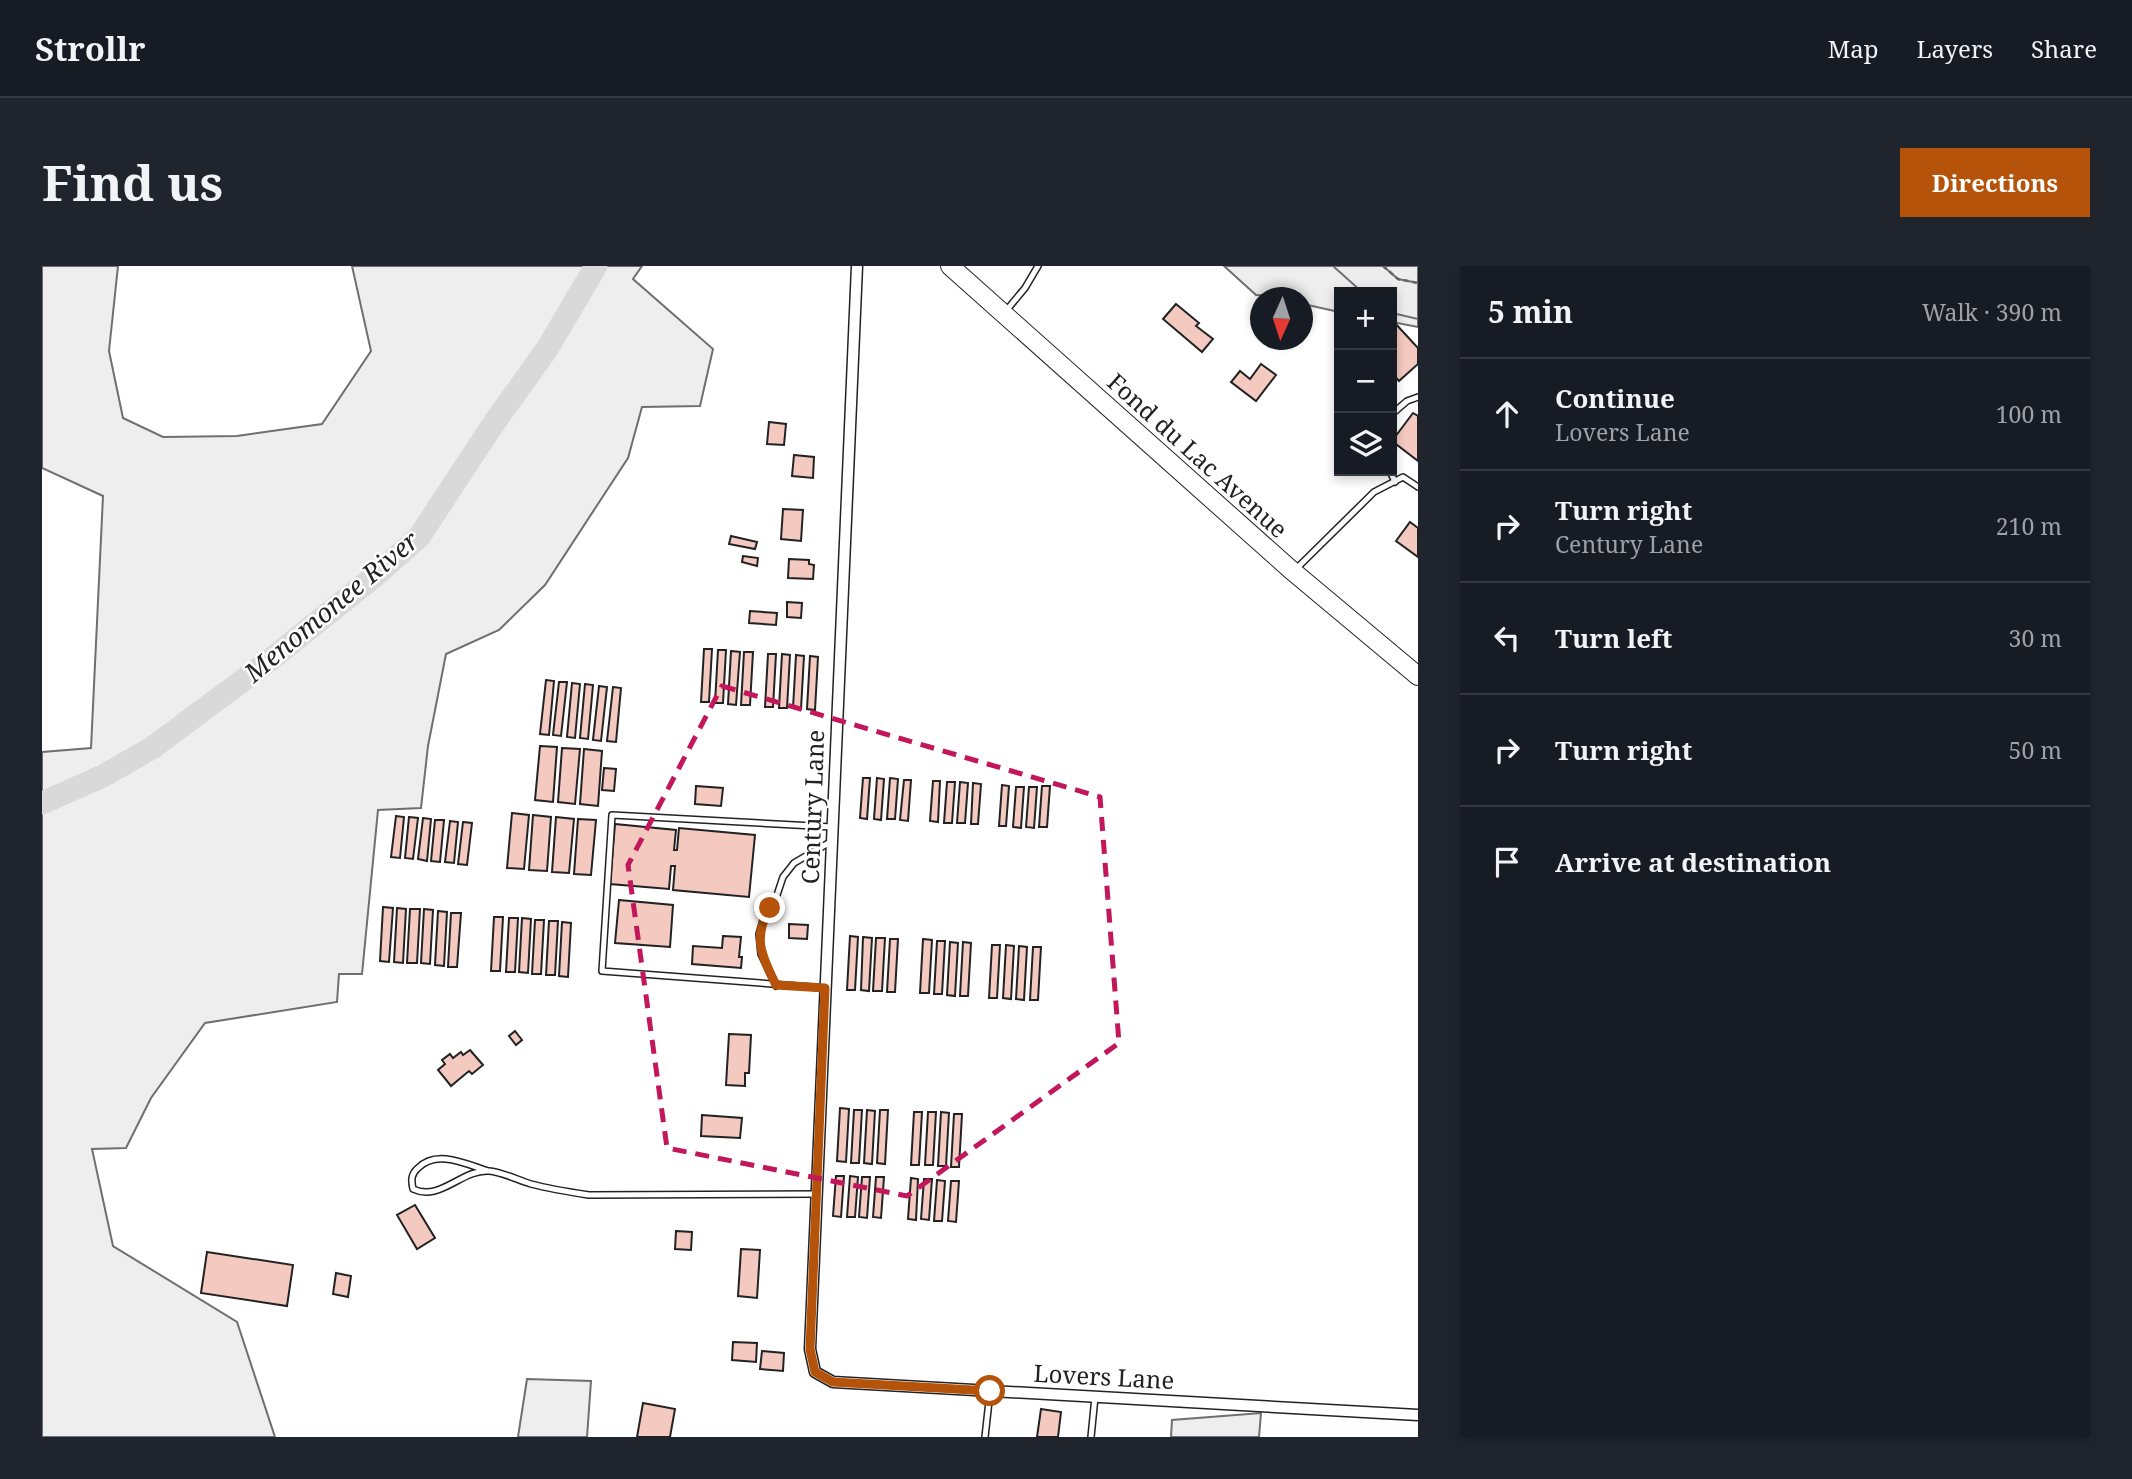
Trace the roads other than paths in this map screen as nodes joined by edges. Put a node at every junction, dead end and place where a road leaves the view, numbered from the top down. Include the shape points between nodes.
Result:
1 (857, 266) edge
2 (950, 266) edge
3 (1038, 266) edge
4 (1003, 314) junction
5 (1418, 397) edge
6 (1393, 413) edge
7 (1392, 476) edge
8 (1395, 482) junction
9 (1418, 487) edge
10 (1293, 572) junction
11 (1418, 676) edge
12 (832, 827) junction
13 (832, 841) junction
14 (776, 985) junction
15 (825, 988) junction
16 (488, 1171) junction
17 (816, 1194) junction
18 (810, 1349) joint
19 (990, 1391) junction
20 (1095, 1397) junction
21 (1418, 1415) edge
22 (985, 1437) edge
23 (1091, 1437) edge

1 - 12 street, Century Lane
2 - 4 main road, Fond du Lac Avenue
3 - 4 lane
4 - 10 main road, Fond du Lac Avenue
5 - 6 lane
7 - 8 lane
8 - 9 lane via 1403,477
8 - 10 lane via 1374,492
10 - 11 main road, Fond du Lac Avenue
12 - 13 street, Century Lane
12 - 14 lane via 612,815 602,971
13 - 14 lane via 794,863 763,920 761,954
13 - 15 street, Century Lane
14 - 15 lane
15 - 17 street, Century Lane
16 - 16 lane via 430,1193 413,1189 412,1175 431,1159 449,1159
16 - 17 lane via 589,1195
17 - 18 street, Century Lane
18 - 19 street, Lovers Lane via 815,1372 833,1382
19 - 20 street, Lovers Lane
19 - 22 lane
20 - 21 street, Lovers Lane
20 - 23 lane

